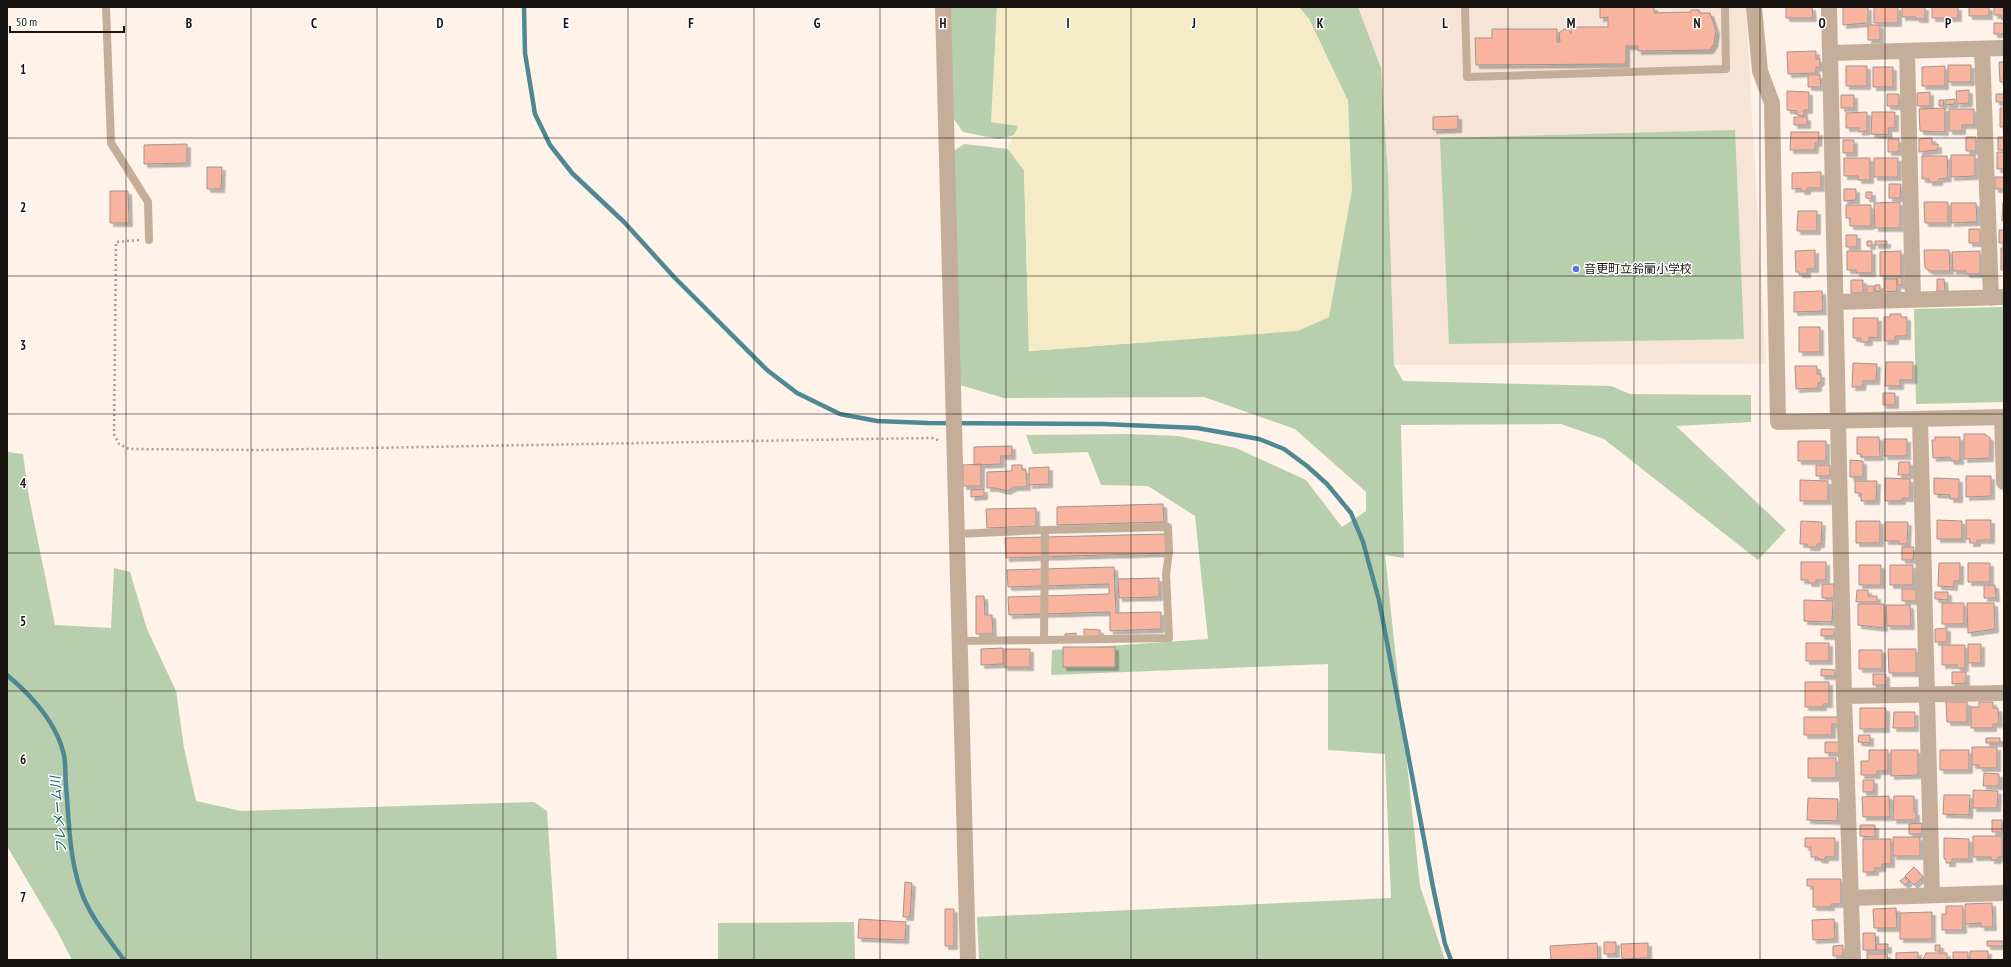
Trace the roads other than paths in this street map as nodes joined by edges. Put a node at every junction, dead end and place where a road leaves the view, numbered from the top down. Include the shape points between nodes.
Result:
1 (106, 7) edge
2 (943, 7) edge
3 (1465, 7) edge
4 (1725, 7) edge
5 (1754, 7) edge
6 (1829, 7) edge
7 (2004, 48) edge
8 (1982, 49) junction
9 (1906, 51) junction
10 (1831, 53) junction
11 (149, 240) road end
12 (1997, 298) edge
13 (1913, 299) junction
14 (1836, 302) junction
15 (2003, 417) edge
16 (1920, 419) junction
17 (1839, 420) junction
18 (2004, 482) edge
19 (1045, 530) junction
20 (957, 534) junction
21 (1044, 640) junction
22 (960, 641) junction
23 (2004, 693) edge
24 (1926, 695) junction
25 (1844, 696) junction
26 (2004, 893) edge
27 (1932, 895) junction
28 (1850, 898) junction
29 (968, 960) edge
30 (1853, 960) edge

1 - 11 lane via 112,143 148,202
2 - 20 street
3 - 4 lane via 1467,77 1726,69
5 - 17 street via 1760,71 1772,103 1778,422
6 - 10 street
7 - 8 street
8 - 9 street
8 - 12 street
9 - 10 street
9 - 13 street
10 - 14 street
12 - 13 street
13 - 14 street
14 - 17 street
15 - 16 street
15 - 18 street
16 - 17 street
16 - 24 street
17 - 25 street
19 - 20 lane
19 - 21 lane
19 - 21 lane via 1168,526 1169,552 1166,574 1169,638
20 - 22 street
21 - 22 lane
22 - 29 street
23 - 24 street
24 - 25 street
24 - 27 street
25 - 28 street
26 - 27 street
27 - 28 street
28 - 30 street

